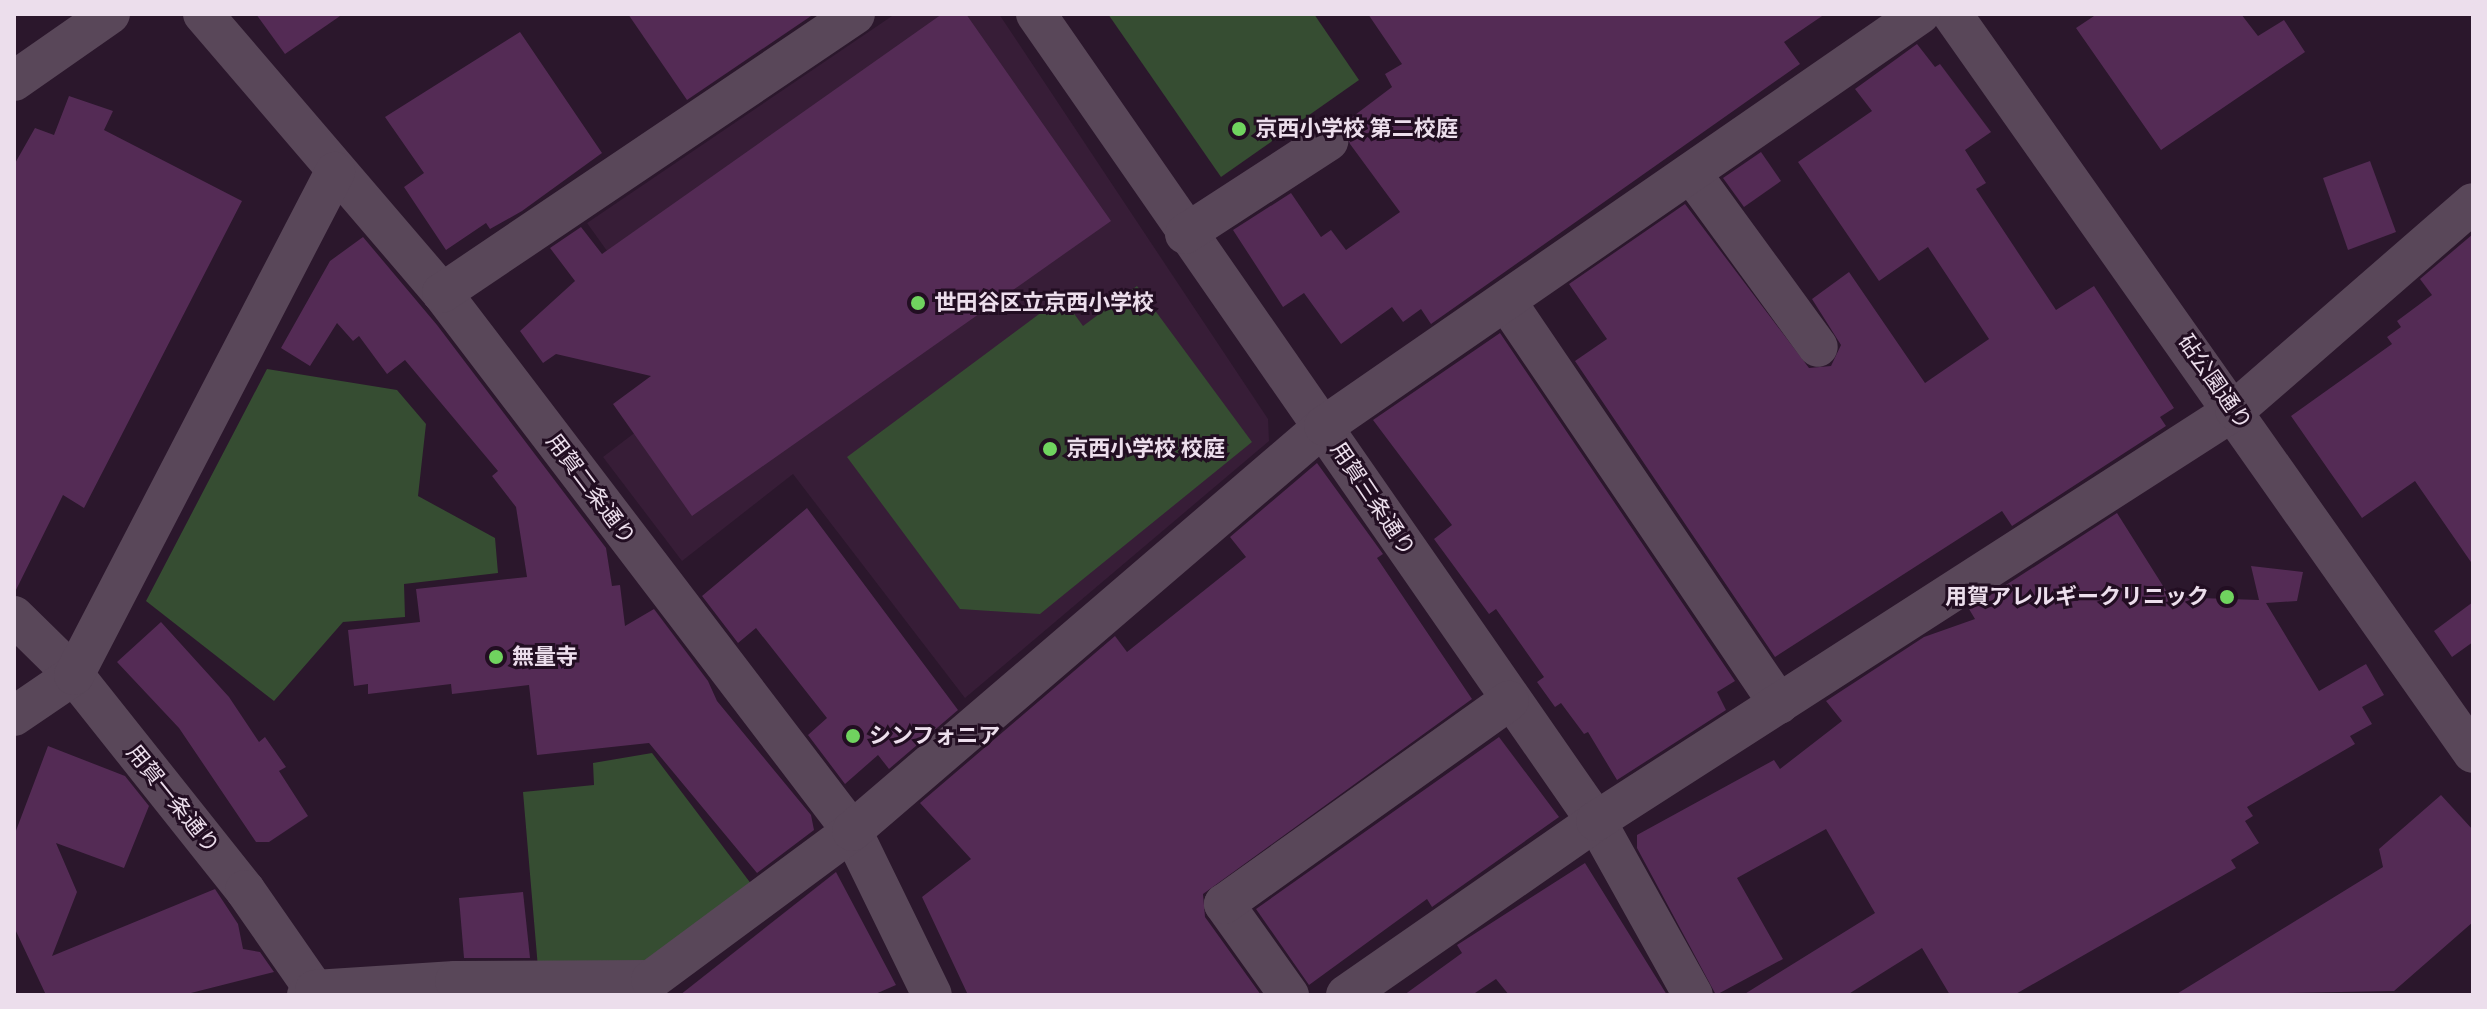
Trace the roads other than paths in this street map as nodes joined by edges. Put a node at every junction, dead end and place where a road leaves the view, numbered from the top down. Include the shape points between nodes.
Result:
1 (110, 14) edge
2 (203, 14) edge
3 (855, 14) edge
4 (1036, 14) edge
5 (1920, 14) edge
6 (1952, 14) edge
7 (14, 81) edge
8 (1328, 141) dead end
9 (335, 172) junction
10 (1691, 173) junction
11 (2471, 210) edge
12 (1185, 234) junction
13 (442, 293) junction
14 (1506, 301) junction
15 (1818, 347) dead end
16 (2235, 410) junction
17 (1324, 426) junction
18 (14, 616) edge
19 (74, 675) junction
20 (1509, 701) junction
21 (1779, 704) junction
22 (14, 716) edge
23 (2473, 753) edge
24 (1596, 821) junction
25 (852, 831) junction
26 (652, 988) edge
27 (313, 993) edge
28 (932, 995) edge
29 (1289, 995) edge
30 (1346, 995) edge
31 (1693, 995) edge

1 - 7 street
2 - 9 street, 用賀二条通り
3 - 13 street
4 - 12 street, 用賀三条通り
5 - 10 street
6 - 16 street, 砧公園通り
8 - 12 street
9 - 13 street, 用賀二条通り
9 - 19 street
10 - 14 street
10 - 15 street
11 - 16 street
12 - 17 street, 用賀三条通り
13 - 25 street, 用賀二条通り
14 - 17 street
14 - 21 street
16 - 21 street
16 - 23 street, 砧公園通り
17 - 20 street, 用賀三条通り
17 - 25 street
18 - 19 street, 用賀一条通り
19 - 22 street
19 - 27 street, 用賀一条通り via 245,890
20 - 24 street, 用賀三条通り
20 - 29 street via 1224,904
21 - 24 street
24 - 30 street
24 - 31 street, 用賀三条通り
25 - 26 street
25 - 28 street, 用賀二条通り
26 - 27 street via 455,981

